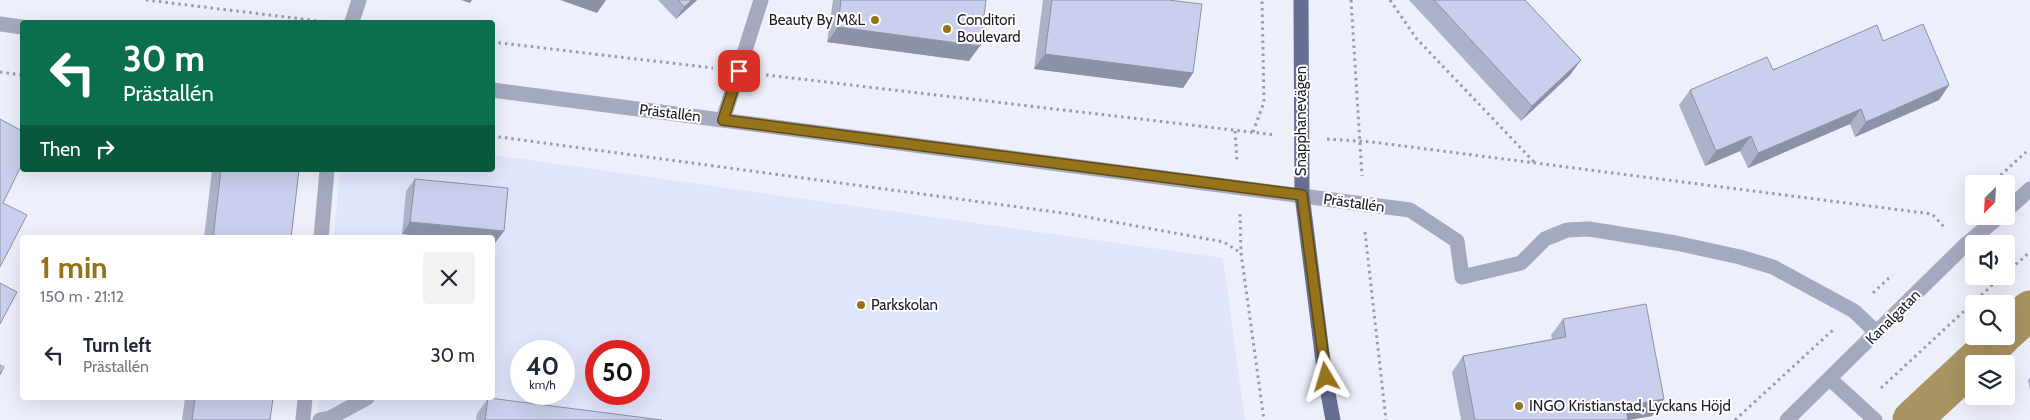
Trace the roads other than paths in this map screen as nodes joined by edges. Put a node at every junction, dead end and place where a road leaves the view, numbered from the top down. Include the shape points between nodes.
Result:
1 (359, 0) edge
2 (761, 0) edge
3 (1301, 0) edge
4 (353, 20) edge
5 (0, 24) edge
6 (20, 27) edge
7 (495, 90) edge
8 (723, 120) junction
9 (327, 172) edge
10 (2030, 189) edge
11 (1302, 195) junction
12 (2015, 203) edge
13 (1990, 225) edge
14 (320, 235) edge
15 (1877, 333) junction
16 (1830, 379) junction
17 (305, 400) edge
18 (363, 400) edge
19 (303, 420) edge
20 (320, 420) edge
21 (1333, 420) edge
22 (1787, 420) edge
23 (1874, 420) edge

1 - 4 street
2 - 8 street
3 - 11 main road, Snapphanevägen
5 - 6 street
7 - 8 street, Prästallén
8 - 11 street, Prästallén
9 - 14 street
10 - 12 street
11 - 15 street, Prästallén via 1410,210 1457,241 1462,277 1521,263 1544,240 1567,230 1588,229 1676,243 1773,267 1854,310
11 - 21 main road, Snapphanevägen
13 - 15 street, Kanalgatan
15 - 16 street, Kanalgatan
16 - 22 street, Kanalgatan
16 - 23 street
17 - 19 street
18 - 20 street

